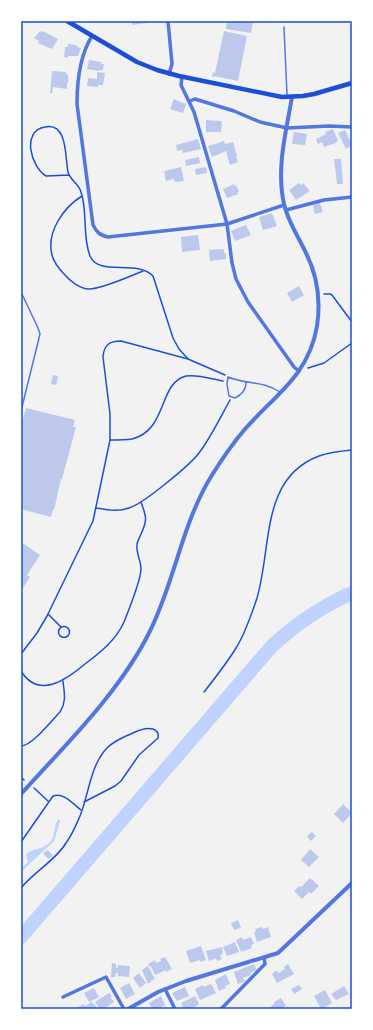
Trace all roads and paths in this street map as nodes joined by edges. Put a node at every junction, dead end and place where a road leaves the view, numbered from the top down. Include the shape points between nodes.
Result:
1 (67, 21) edge
2 (168, 21) edge
3 (284, 27) dead end
4 (92, 36) junction
5 (169, 74) junction
6 (182, 77) junction
7 (352, 83) edge
8 (290, 97) junction
9 (190, 101) junction
10 (352, 127) edge
11 (287, 128) junction
12 (82, 196) dead end
13 (352, 197) edge
14 (284, 205) junction
15 (286, 210) junction
16 (227, 224) junction
17 (144, 270) dead end
18 (21, 292) edge
19 (318, 294) junction
20 (352, 322) edge
21 (352, 343) edge
22 (302, 366) junction
23 (299, 371) junction
24 (221, 373) dead end
25 (227, 382) junction
26 (246, 383) junction
27 (281, 393) junction
28 (232, 398) junction
29 (21, 411) edge
30 (110, 440) junction
31 (352, 450) edge
32 (141, 502) junction
33 (96, 508) junction
34 (48, 614) junction
35 (61, 628) junction
36 (21, 654) edge
37 (21, 671) edge
38 (63, 681) junction
39 (204, 692) dead end
40 (21, 746) edge
41 (21, 777) edge
42 (24, 780) dead end
43 (34, 788) dead end
44 (21, 794) edge
45 (48, 801) junction
46 (84, 802) junction
47 (82, 811) junction
48 (21, 842) edge
49 (352, 884) edge
50 (21, 888) edge
51 (264, 958) junction
52 (165, 989) junction
53 (63, 998) dead end
54 (124, 1009) edge
55 (128, 1009) edge
56 (176, 1009) edge
57 (221, 1009) edge

1 - 4 main road
2 - 5 street via 172,64
3 - 8 lane
4 - 5 main road via 137,62
4 - 16 street via 80,71 77,100 96,231 101,236 108,237
5 - 6 main road
6 - 8 main road
6 - 9 street via 180,85
7 - 8 main road via 314,94
8 - 11 street
9 - 11 street via 195,99 260,122
9 - 16 street
10 - 11 street
11 - 14 street via 280,169
12 - 17 path via 62,213 52,236 51,253 66,277 81,287 93,289
13 - 15 street via 324,200
14 - 15 street
14 - 16 street
15 - 19 street via 311,264
16 - 23 street via 232,263 240,287 294,368
18 - 29 lane via 40,334
19 - 20 path via 332,295
19 - 22 street via 314,341
21 - 22 path via 324,363 310,368
22 - 23 street
23 - 27 street
24 - 30 path via 188,359 121,341 107,344 102,357 110,414
25 - 26 lane via 228,377
25 - 28 lane via 228,393
25 - 30 path via 194,376 180,379 170,390 159,416 148,430 132,439
26 - 27 lane via 264,384
26 - 28 lane via 243,392
27 - 44 street via 241,434 210,477 193,513 160,608 129,669
28 - 32 path via 198,454
30 - 33 path
31 - 39 path via 334,452 306,462 284,483 272,510 254,605 237,647
32 - 33 path via 121,510
32 - 38 path via 146,517 137,546 141,570 124,622 104,649
33 - 34 path via 88,534
34 - 35 path
34 - 36 path
35 - 35 path via 68,628 68,636 60,636
37 - 38 path via 38,685 47,686
38 - 40 path via 64,706 30,743
41 - 42 path
43 - 45 path
45 - 47 path via 53,796 61,795
45 - 48 path
46 - 46 path via 95,766 107,747 142,730 152,728 157,731 158,738 138,755 121,781
46 - 47 path
47 - 50 path via 63,849
49 - 51 street via 281,950
51 - 52 street
51 - 57 street via 265,964
52 - 55 street
52 - 56 street
53 - 54 street via 106,977

